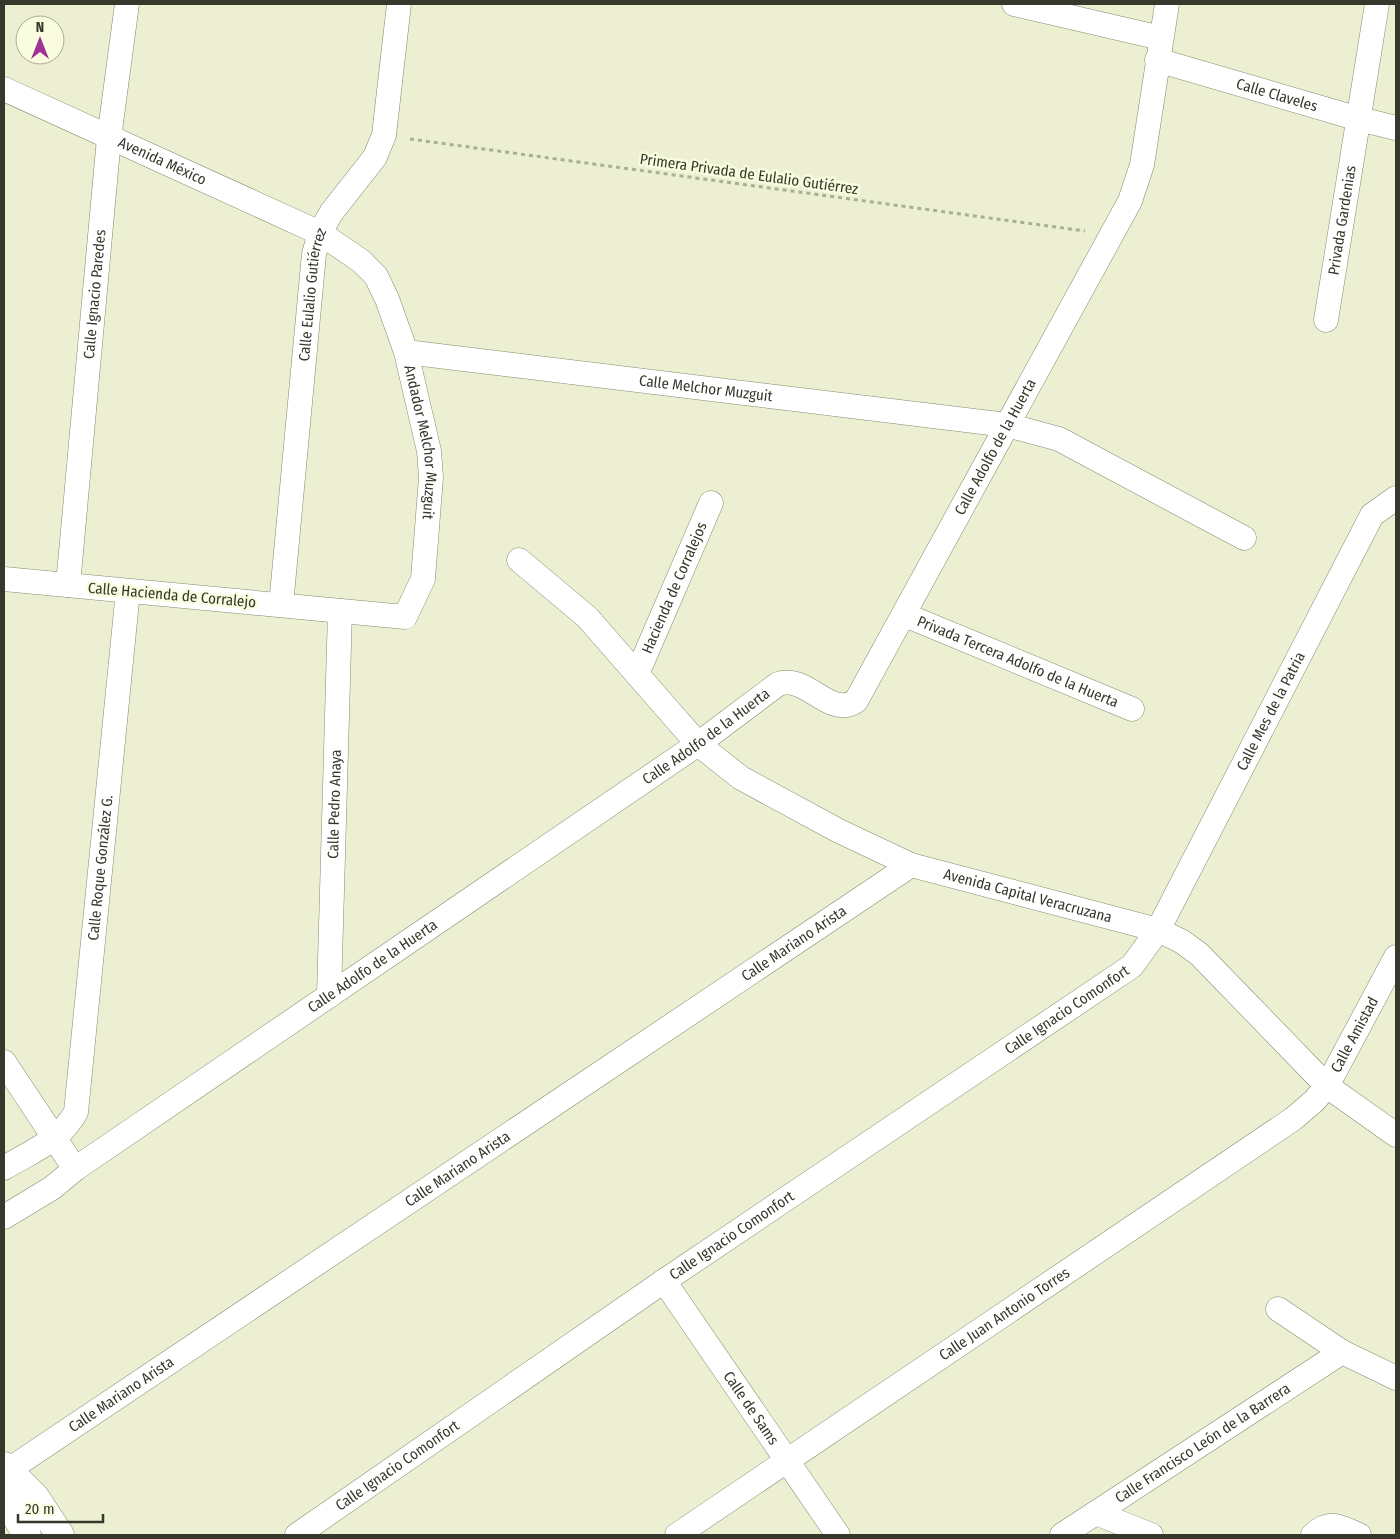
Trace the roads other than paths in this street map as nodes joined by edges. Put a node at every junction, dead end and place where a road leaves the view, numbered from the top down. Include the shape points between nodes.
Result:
1 (128, 4) edge
2 (399, 4) edge
3 (1014, 4) edge
4 (1167, 4) edge
5 (1378, 4) edge
6 (1159, 49) junction
7 (4, 89) edge
8 (1359, 119) junction
9 (1396, 128) edge
10 (109, 138) junction
11 (320, 233) junction
12 (1326, 320) dead end
13 (406, 352) junction
14 (1007, 425) junction
15 (1395, 501) edge
16 (711, 503) dead end
17 (1244, 538) dead end
18 (519, 560) dead end
19 (4, 579) edge
20 (68, 585) junction
21 (128, 591) junction
22 (281, 605) junction
23 (340, 611) junction
24 (905, 615) junction
25 (637, 674) junction
26 (1132, 709) dead end
27 (698, 744) junction
28 (911, 865) junction
29 (1158, 930) junction
30 (1396, 957) edge
31 (329, 996) junction
32 (4, 1062) edge
33 (1327, 1086) junction
34 (1396, 1133) edge
35 (55, 1139) junction
36 (4, 1168) edge
37 (75, 1169) junction
38 (4, 1217) edge
39 (664, 1281) junction
40 (1278, 1309) dead end
41 (1342, 1352) junction
42 (1396, 1378) edge
43 (788, 1462) junction
44 (5, 1476) edge
45 (1096, 1513) junction
46 (1318, 1531) edge
47 (27, 1535) edge
48 (60, 1535) edge
49 (297, 1535) edge
50 (677, 1535) edge
51 (838, 1535) edge
52 (1062, 1535) edge
53 (1151, 1535) edge
54 (1359, 1535) edge

1 - 10 street, Calle Ignacio Paredes
2 - 11 street, Calle Eulalio Gutiérrez via 384,135 375,157 331,213
3 - 6 street, Calle Claveles
4 - 6 street, Calle Adolfo de la Huerta
5 - 8 street, Privada Gardenias
6 - 8 street, Calle Claveles
6 - 14 street, Calle Adolfo de la Huerta via 1142,165 1130,201
7 - 10 street, Avenida México
8 - 9 street, Calle Claveles
8 - 12 street, Privada Gardenias
10 - 11 street, Avenida México
10 - 20 street, Calle Ignacio Paredes
11 - 13 street, Andador Melchor Muzguit via 361,261 376,276
11 - 22 street, Calle Eulalio Gutiérrez via 314,254
13 - 14 street, Calle Melchor Muzguit
13 - 23 street, Andador Melchor Muzguit via 429,451 431,477 423,580 405,617
14 - 17 street, Calle Melchor Muzguit via 1059,439
14 - 24 street, Calle Adolfo de la Huerta
15 - 29 street, Calle Mes de la Patria via 1372,515
16 - 25 street, Hacienda de Corralejos
18 - 25 street, Hacienda de Corralejos via 587,617
19 - 20 street, Calle Hacienda de Corralejo
20 - 21 street, Calle Hacienda de Corralejo
21 - 22 street, Calle Hacienda de Corralejo
21 - 35 street, Calle Roque González G. via 81,1080 76,1112
22 - 23 street, Calle Hacienda de Corralejo
23 - 31 street, Calle Pedro Anaya
24 - 26 street, Privada Tercera Adolfo de la Huerta
24 - 27 street, Calle Adolfo de la Huerta via 856,701 848,707 837,706 798,683 787,681 778,684
25 - 27 street, Hacienda de Corralejos
27 - 28 street, Avenida Capital Veracruzana via 742,778
27 - 31 street, Calle Adolfo de la Huerta
28 - 29 street, Avenida Capital Veracruzana
28 - 44 street, Calle Mariano Arista
29 - 33 street, Avenida Capital Veracruzana via 1198,954
29 - 39 street, Calle Ignacio Comonfort via 1132,966
30 - 33 street, Calle Amistad
31 - 37 street, Calle Adolfo de la Huerta
32 - 35 street
33 - 34 street, Avenida Capital Veracruzana
33 - 43 street, Calle Juan Antonio Torres via 1294,1119
35 - 36 street
35 - 37 street
37 - 38 street, Calle Adolfo de la Huerta via 52,1188
39 - 43 street, Calle de Sams
39 - 49 street, Calle Ignacio Comonfort
40 - 41 street
41 - 42 street
41 - 45 street, Calle Francisco León de la Barrera
43 - 50 street, Calle Juan Antonio Torres
43 - 51 street, Calle de Sams
44 - 47 main road
44 - 48 main road via 35,1497
45 - 52 street, Calle Francisco León de la Barrera
45 - 53 street
46 - 54 street via 1337,1525

